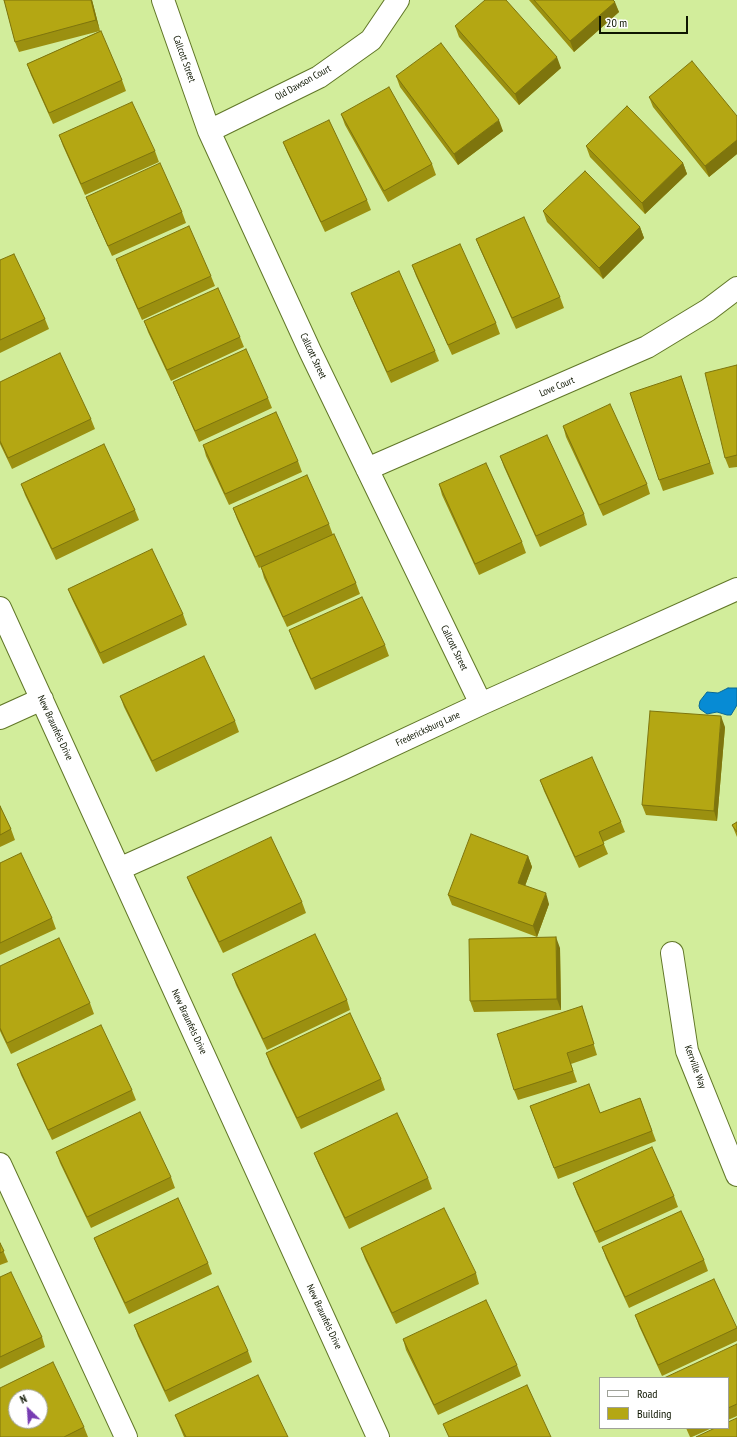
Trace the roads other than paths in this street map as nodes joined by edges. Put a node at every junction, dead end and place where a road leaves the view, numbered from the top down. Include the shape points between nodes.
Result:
1 (163, 0) edge
2 (398, 0) edge
3 (210, 131) junction
4 (737, 288) edge
5 (367, 469) junction
6 (737, 589) edge
7 (0, 608) edge
8 (42, 699) junction
9 (481, 704) junction
10 (0, 718) edge
11 (119, 869) junction
12 (672, 953) dead end
13 (0, 1164) edge
14 (737, 1175) edge
15 (126, 1437) edge
16 (378, 1437) edge

1 - 3 street, Callcott Street
2 - 3 street, Old Dawson Court via 370,40 319,77
3 - 5 street, Callcott Street
4 - 5 street, Love Court via 708,310 647,348
5 - 9 street, Callcott Street
6 - 9 street, Fredericksburg Lane
7 - 8 street, New Braunfels Drive
8 - 10 street
8 - 11 street, New Braunfels Drive
9 - 11 street, Fredericksburg Lane
11 - 16 street, New Braunfels Drive
12 - 14 street, Kerrville Way via 687,1051
13 - 15 street

